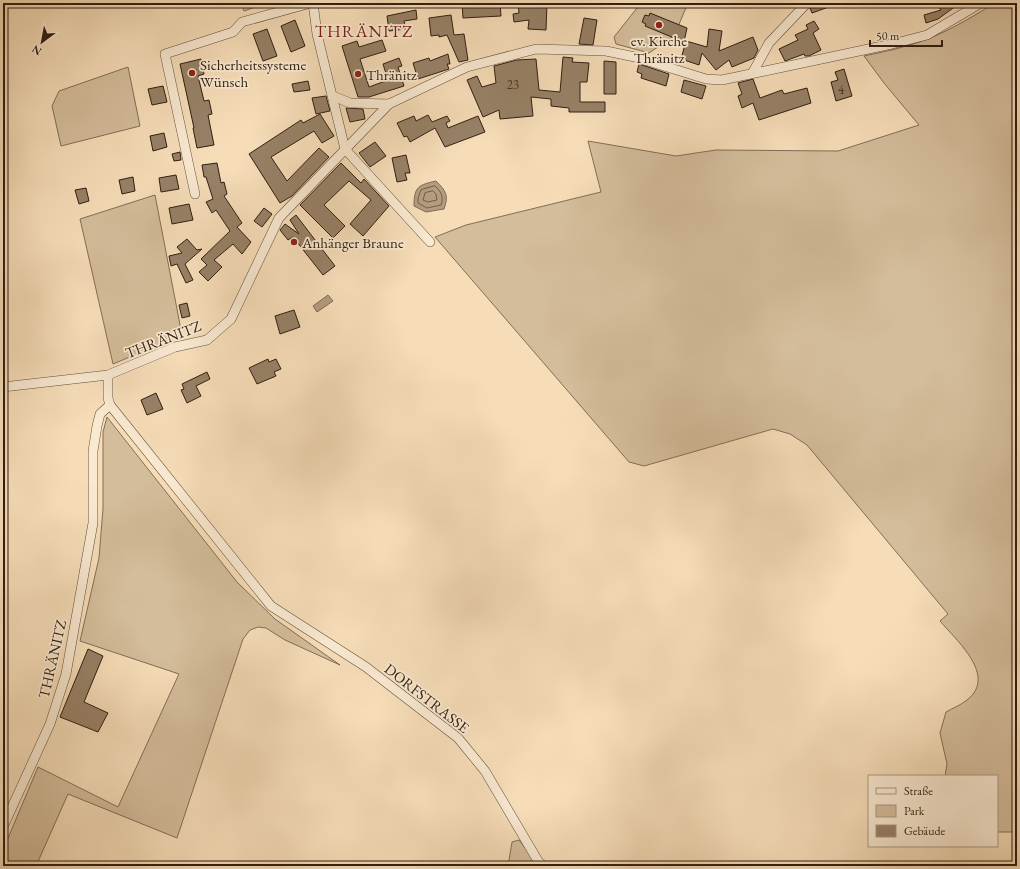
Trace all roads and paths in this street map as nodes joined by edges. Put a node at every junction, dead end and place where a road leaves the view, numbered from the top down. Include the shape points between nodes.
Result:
1 (312, 3) edge
2 (807, 3) edge
3 (981, 3) edge
4 (753, 72) junction
5 (333, 96) junction
6 (389, 104) junction
7 (345, 149) junction
8 (196, 194) dead end
9 (430, 242) dead end
10 (108, 375) junction
11 (3, 387) edge
12 (110, 405) junction
13 (3, 827) edge
14 (543, 866) edge

1 - 5 street
1 - 8 street via 242,22 233,32 165,54
2 - 4 street via 770,43
3 - 4 street, THRÄNITZ via 927,35
4 - 6 street, THRÄNITZ via 722,80 706,79 635,57 606,51 536,48 467,67
5 - 6 street, THRÄNITZ via 350,103
5 - 7 street
6 - 7 street, THRÄNITZ
7 - 9 street
7 - 10 street, THRÄNITZ via 279,218 231,319 207,340 175,347
10 - 11 street, THRÄNITZ
10 - 12 street
12 - 13 street, THRÄNITZ via 100,414 96,426 93,451 93,523 66,674 50,724
12 - 14 street, DORFSTRASSE via 271,606 366,667 458,738 485,771

